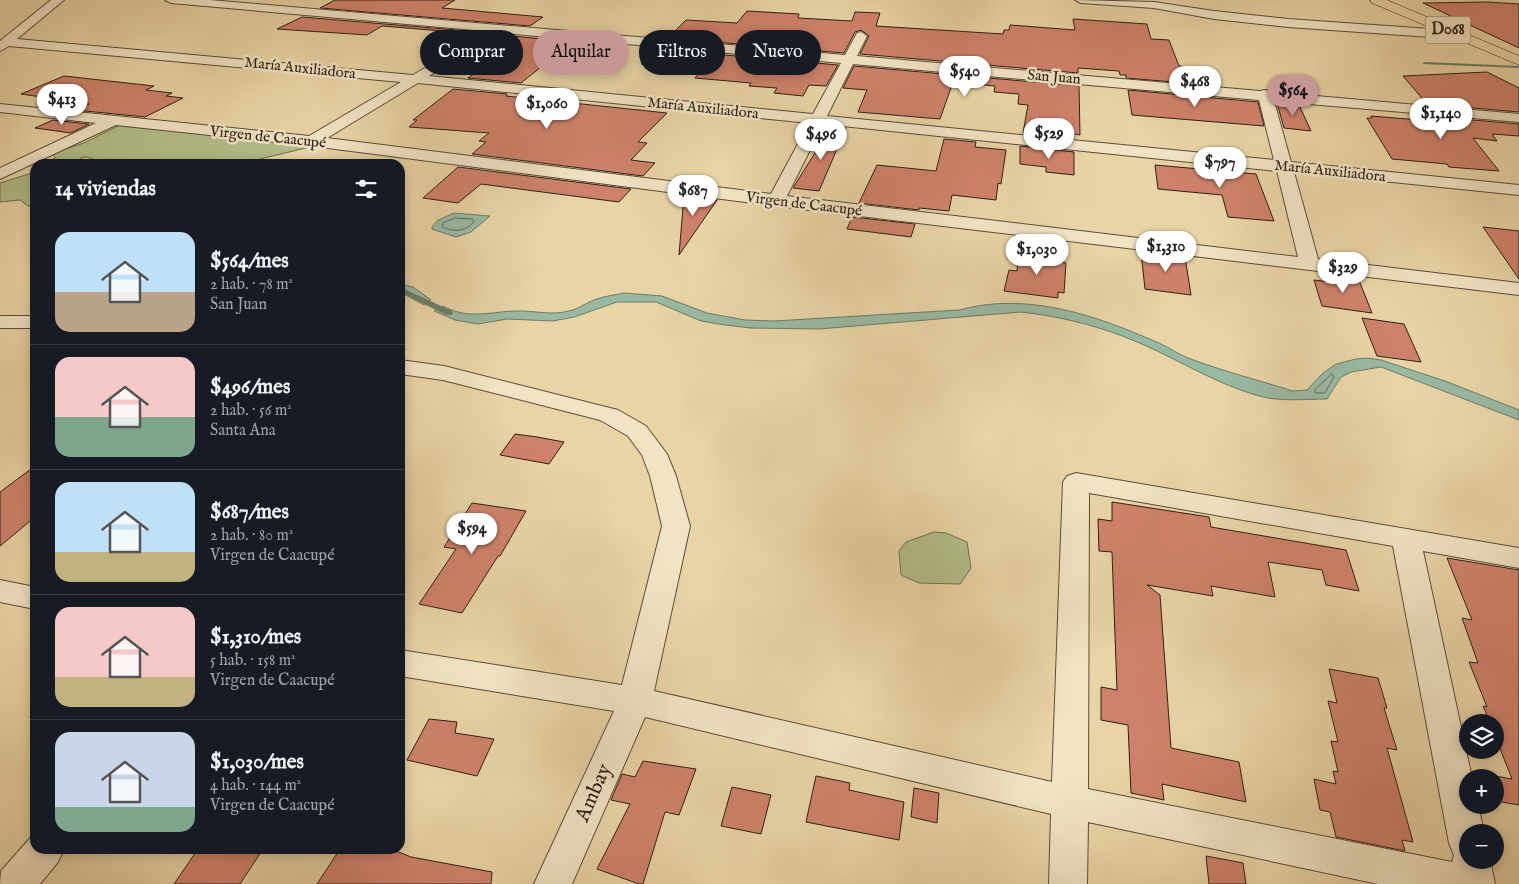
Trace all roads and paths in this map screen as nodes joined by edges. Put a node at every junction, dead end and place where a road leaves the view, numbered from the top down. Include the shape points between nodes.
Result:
1 (58, 0) edge
2 (171, 0) edge
3 (1081, 0) edge
4 (1376, 0) edge
5 (498, 29) junction
6 (1459, 35) junction
7 (861, 36) dead end
8 (3, 44) edge
9 (847, 59) junction
10 (1519, 60) edge
11 (417, 79) junction
12 (1265, 94) junction
13 (0, 108) edge
14 (1519, 118) edge
15 (819, 119) junction
16 (114, 120) junction
17 (312, 141) junction
18 (32, 159) edge
19 (30, 160) edge
20 (1283, 166) junction
21 (0, 174) edge
22 (1519, 190) edge
23 (776, 201) junction
24 (1310, 264) junction
25 (1519, 289) edge
26 (0, 322) edge
27 (30, 322) edge
28 (405, 368) edge
29 (1406, 540) junction
30 (1519, 558) edge
31 (0, 591) edge
32 (30, 597) edge
33 (405, 664) edge
34 (635, 701) junction
35 (1070, 802) junction
36 (1464, 824) edge
37 (41, 854) edge
38 (1473, 869) edge
39 (15, 884) edge
40 (553, 884) edge
41 (1068, 884) edge
42 (1467, 884) edge
43 (1476, 884) edge

1 - 8 street
2 - 5 street, San Juan
3 - 6 street via 1154,5 1288,23
4 - 6 main road, D068
5 - 9 street, San Juan
5 - 11 street
6 - 10 main road, D068
7 - 9 street
8 - 11 street, María Auxiliadora
9 - 12 street, San Juan
9 - 15 street
11 - 15 street, María Auxiliadora
11 - 17 street
12 - 14 street, San Juan
12 - 20 street
13 - 16 street, Virgen de Caacupé
15 - 20 street, María Auxiliadora
15 - 23 street
16 - 17 street, Virgen de Caacupé
16 - 18 street
17 - 23 street, Virgen de Caacupé
19 - 21 street
20 - 22 street, María Auxiliadora
20 - 24 street
23 - 24 street, Virgen de Caacupé
24 - 25 street, Virgen de Caacupé
26 - 27 street
28 - 34 street, Ambay via 462,377 609,415 637,431 654,454 676,526
29 - 30 street
29 - 35 street via 1076,482
29 - 36 street
31 - 32 street
33 - 34 street
34 - 35 street
34 - 40 street, Ambay
35 - 41 street
35 - 42 street
37 - 39 street
38 - 43 street

